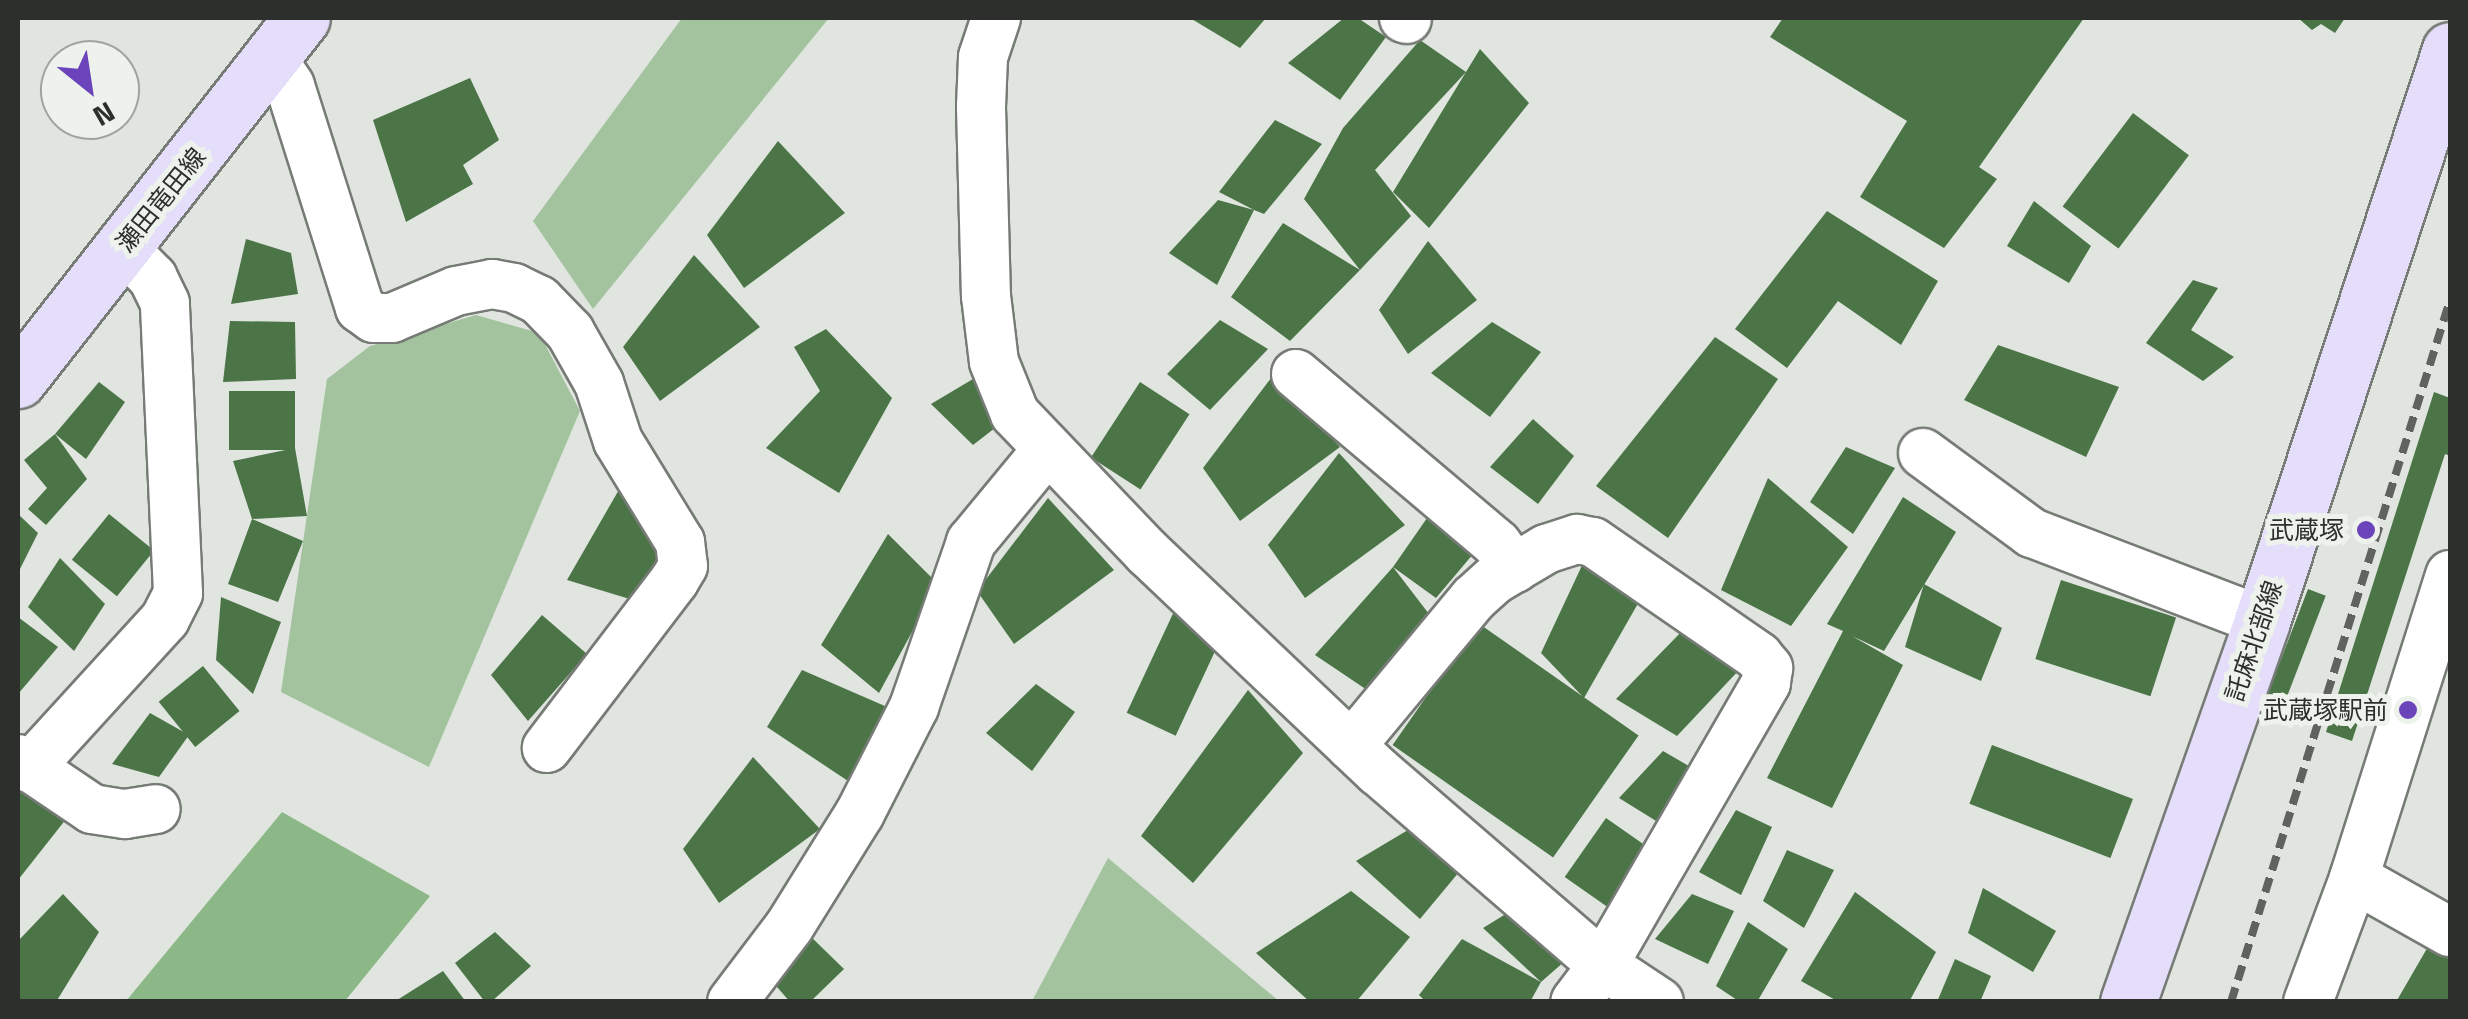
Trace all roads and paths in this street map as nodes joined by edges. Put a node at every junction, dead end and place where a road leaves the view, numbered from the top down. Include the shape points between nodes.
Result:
1 (996, 18) edge
2 (287, 38) edge
3 (2450, 50) edge
4 (123, 248) junction
5 (1296, 374) dead end
6 (18, 380) edge
7 (1046, 451) junction
8 (1923, 453) dead end
9 (1515, 568) junction
10 (2450, 575) edge
11 (2262, 622) junction
12 (1351, 746) junction
13 (547, 748) dead end
14 (23, 763) edge
15 (156, 809) dead end
16 (2354, 878) junction
17 (2450, 932) edge
18 (1589, 983) edge
19 (732, 1002) edge
20 (1659, 1002) edge
21 (2128, 1002) edge
22 (2308, 1002) edge

1 - 7 street via 983,57 986,296 1002,391
2 - 4 main road, 瀬田竜田線
2 - 13 street via 290,86 360,308 374,318 392,318 492,284 539,300 570,332 599,383 618,441 680,542 683,566 674,581
3 - 11 main road, 託麻北部線
4 - 6 main road, 瀬田竜田線
4 - 14 street via 153,278 165,303 178,594 165,618
5 - 9 street via 1497,544
7 - 12 street
7 - 19 street via 971,542 914,706 860,813 789,927
8 - 11 street via 2032,533
9 - 12 street via 1474,598
9 - 18 street via 1546,549 1577,539 1592,542 1768,668 1766,684
10 - 16 street
11 - 21 main road, 託麻北部線
12 - 18 street
14 - 15 street via 92,809
16 - 17 street
16 - 22 street
18 - 20 street

